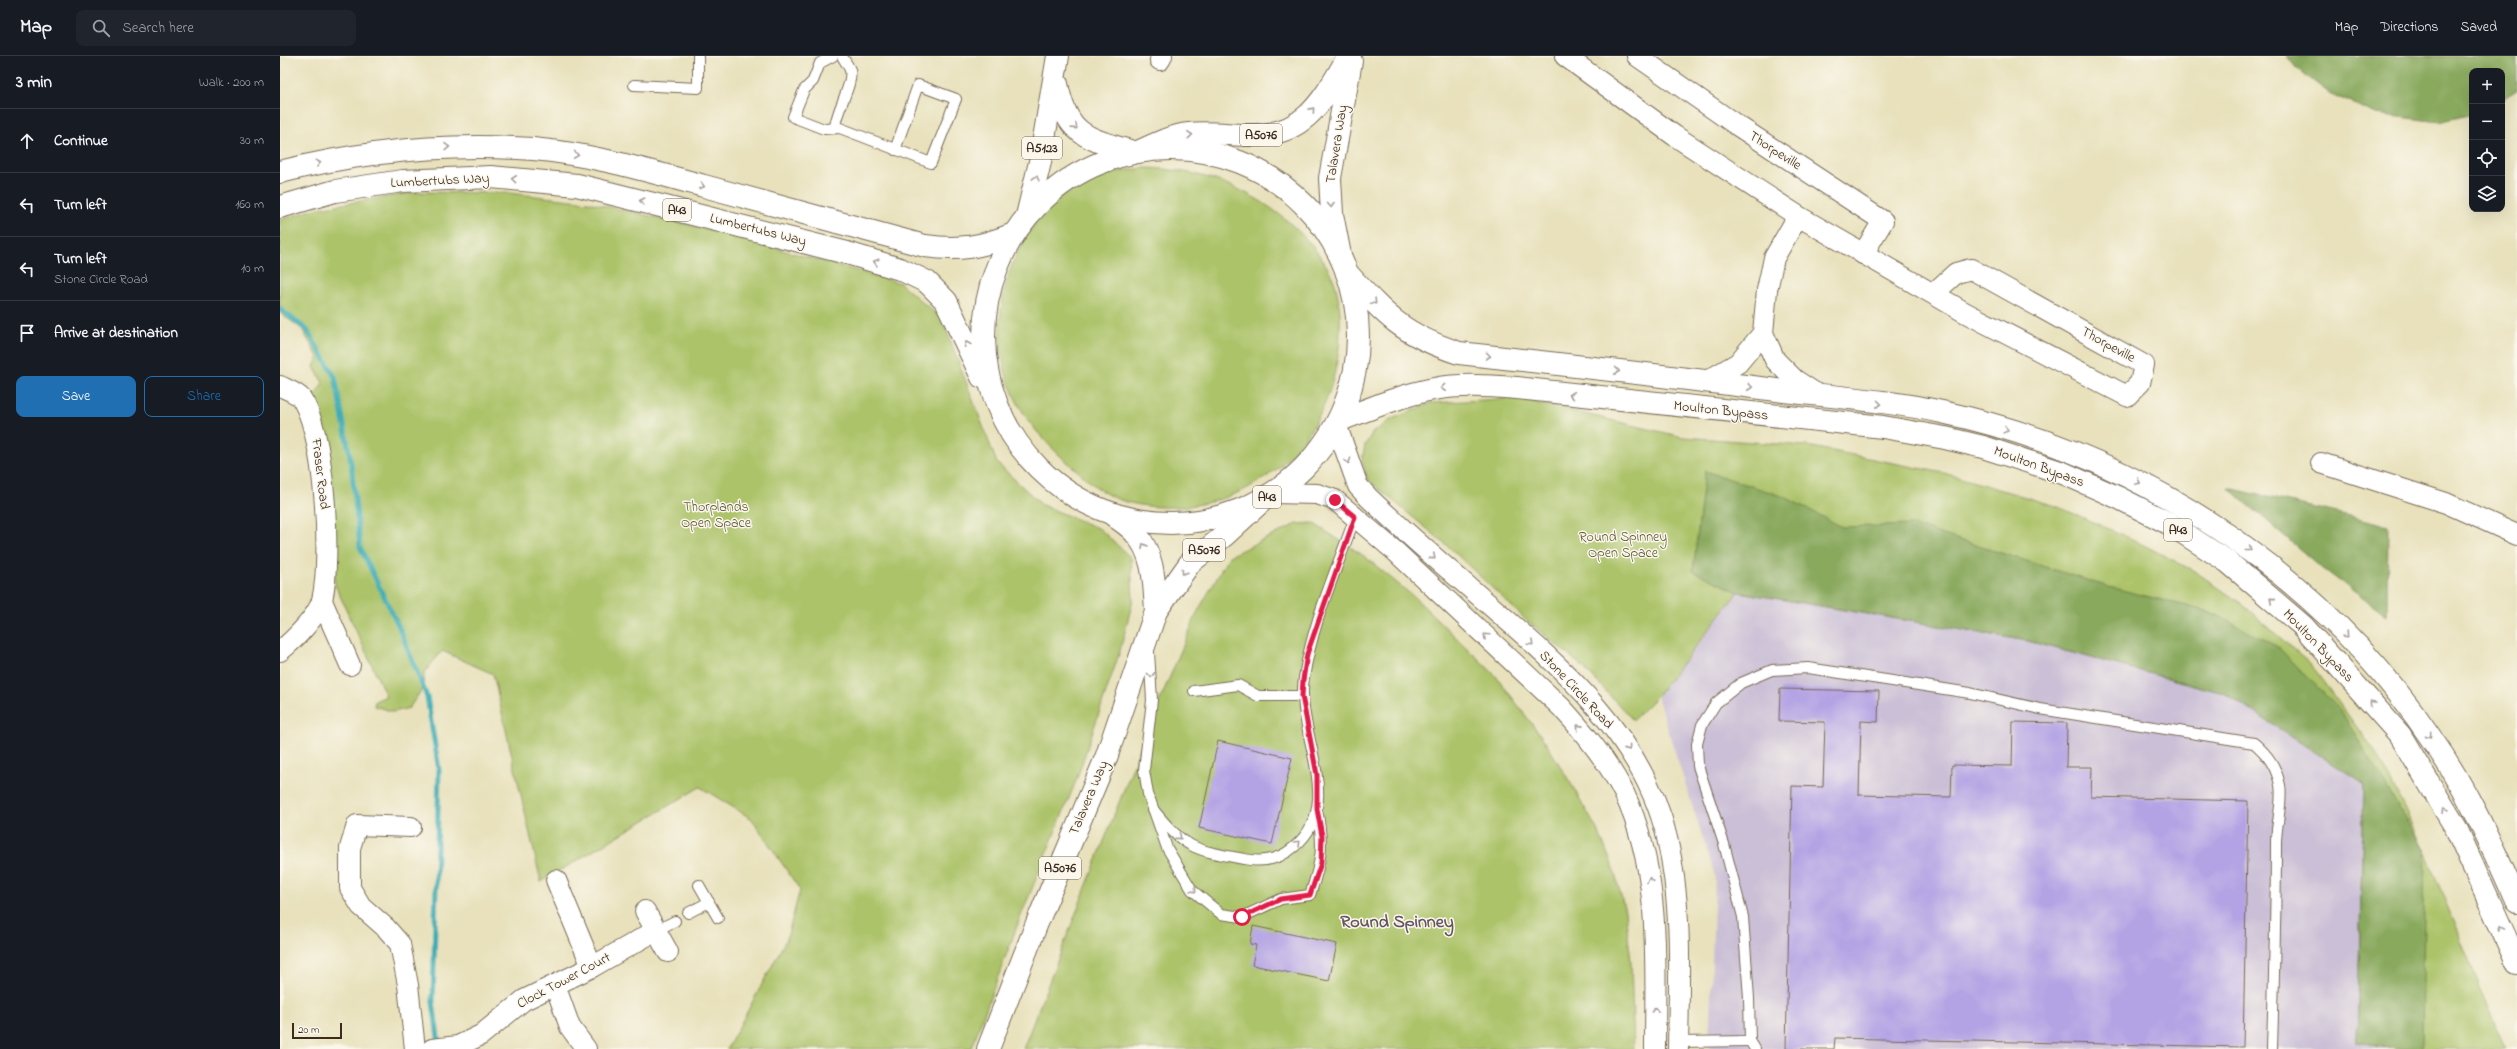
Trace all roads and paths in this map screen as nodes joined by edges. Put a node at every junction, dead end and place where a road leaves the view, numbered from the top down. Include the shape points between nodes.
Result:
1 (698, 56) edge
2 (832, 56) edge
3 (842, 56) edge
4 (1058, 56) edge
5 (1350, 56) edge
6 (1565, 56) edge
7 (1637, 56) edge
8 (1056, 79) junction
9 (634, 85) dead end
10 (835, 128) junction
11 (895, 150) junction
12 (1136, 152) junction
13 (280, 172) edge
14 (280, 206) edge
15 (1027, 216) junction
16 (1798, 216) junction
17 (1014, 234) junction
18 (1863, 254) junction
19 (1343, 264) junction
20 (1934, 293) junction
21 (1763, 333) junction
22 (1707, 381) junction
23 (280, 386) edge
24 (1818, 395) junction
25 (997, 404) junction
26 (1337, 423) junction
27 (2321, 463) dead end
28 (1269, 496) junction
29 (1112, 514) junction
30 (1355, 517) junction
31 (2517, 535) edge
32 (322, 601) junction
33 (1156, 611) junction
34 (1148, 636) junction
35 (280, 651) edge
36 (350, 665) dead end
37 (1194, 691) dead end
38 (1302, 696) junction
39 (1153, 809) junction
40 (1317, 809) junction
41 (411, 827) dead end
42 (556, 880) dead end
43 (700, 885) dead end
44 (709, 902) junction
45 (2517, 902) edge
46 (645, 911) dead end
47 (688, 913) dead end
48 (718, 918) dead end
49 (675, 920) dead end
50 (655, 932) junction
51 (668, 952) dead end
52 (2517, 963) edge
53 (592, 967) junction
54 (555, 985) junction
55 (1678, 1045) edge
56 (1753, 1045) edge
57 (415, 1049) edge
58 (432, 1049) edge
59 (586, 1049) edge
60 (988, 1049) edge
61 (1655, 1049) edge
62 (2272, 1049) edge

1 - 9 lane via 698,88
2 - 10 lane via 820,63 813,82 804,90 793,117 824,129
3 - 10 lane via 850,71 850,78 835,120
4 - 8 main road, A5123
12 -> 5 main road, Talavera Way / A5076 via 1165,140 1189,134 1258,136 1285,129 1306,116 1324,97
5 -> 19 main road, Talavera Way / A5076 via 1330,178 1332,214
6 - 16 street, Thorpeville via 1675,136
7 - 18 street, Thorpeville via 1883,221
8 -> 12 main road, A5123 via 1062,108 1068,121 1081,133 1097,142
15 -> 8 main road, A5123
10 - 11 lane
11 - 11 lane via 931,163 956,99 918,85
12 - 15 main road, A43 via 1102,162 1074,175 1049,194
12 - 19 main road, A43 via 1170,148 1200,151 1229,158 1257,170 1283,186 1305,206 1324,229
13 -> 17 main road, Lumbertubs Way / A43 via 335,158 405,149 468,146 534,149 603,159 925,246 944,249 975,248
25 -> 14 main road, Lumbertubs Way / A43 via 946,301 927,282 900,269 847,253 577,185 491,177 404,182 335,191
15 - 17 main road, A43
16 - 18 street, Thorpeville
16 - 21 street via 1774,258
17 - 25 main road, A43 via 997,266 987,300 984,335 987,370
18 - 20 street, Thorpeville
19 -> 22 main road, Moulton Bypass / A43 via 1400,327 1428,343 1460,353
19 - 26 main road, A43 via 1355,303 1358,341 1349,393
20 - 20 street, Thorpeville via 1956,273 1971,269 2144,365 2140,383 2127,396 1966,313
21 - 22 street via 1738,362
21 - 24 street via 1775,360 1794,380
22 -> 24 main road, Moulton Bypass / A43
23 - 32 street, Fraser Road via 301,398 314,431 324,487 326,548
24 -> 45 main road, Moulton Bypass / A43 via 1941,412 2031,437 2103,465 2170,498 2247,548 2334,622 2395,687 2432,739 2478,814
25 - 29 main road, A43 via 1016,441 1042,472 1075,497
26 - 28 main road, A43 via 1309,462
52 -> 26 main road, Moulton Bypass / A43 via 2456,828 2400,735 2303,626 2234,567 2168,523 2120,498 2063,473 1984,447 1945,438 1883,427 1517,388 1473,385 1434,389 1384,403
26 -> 55 street, Stone Circle Road via 1358,486 1580,689 1610,723 1631,753 1651,790 1667,836 1676,883 1679,942
27 - 31 street via 2446,503
28 - 29 main road, A43 via 1240,511 1189,523 1144,522
28 - 30 street, Stone Circle Road via 1317,494 1335,500
28 -> 33 main road, Talavera Way / A5076 via 1190,563
33 -> 29 main road, Talavera Way / A5076 via 1154,576 1146,548 1136,533
30 - 38 lane via 1307,654
61 -> 30 street, Stone Circle Road via 1655,924 1651,884 1643,848 1624,792 1586,734 1561,707 1396,552
32 - 35 street via 296,639
32 - 36 street, Fraser Road
33 - 34 main road, Talavera Way / A5076
34 -> 39 lane via 1152,700 1144,770
34 - 60 main road, Talavera Way / A5076 via 1106,758
37 - 38 lane via 1238,685 1258,696
38 - 40 lane via 1317,775
39 -> 40 lane via 1169,829 1186,844 1201,852 1254,861 1270,860 1302,841 1311,828
39 -> 40 lane via 1167,848 1192,890 1221,914 1242,917 1281,899 1310,895 1321,863 1322,836
41 - 57 street via 357,826 350,848 350,888 361,906 400,944 408,985
42 - 53 street
43 - 44 lane
44 - 47 lane
44 - 48 lane
46 - 50 street
49 - 50 lane
50 - 51 street
50 - 53 street, Clock Tower Court
53 - 54 street, Clock Tower Court
54 - 58 street, Clock Tower Court via 524,1000 481,1035 458,1046
54 - 59 street via 570,1027
55 - 56 lane
56 - 62 lane via 1743,917 1724,844 1698,766 1697,744 1702,725 1716,703 1741,683 1772,670 1808,668 1970,693 2040,709 2254,743 2267,754 2274,765 2280,787 2276,831

